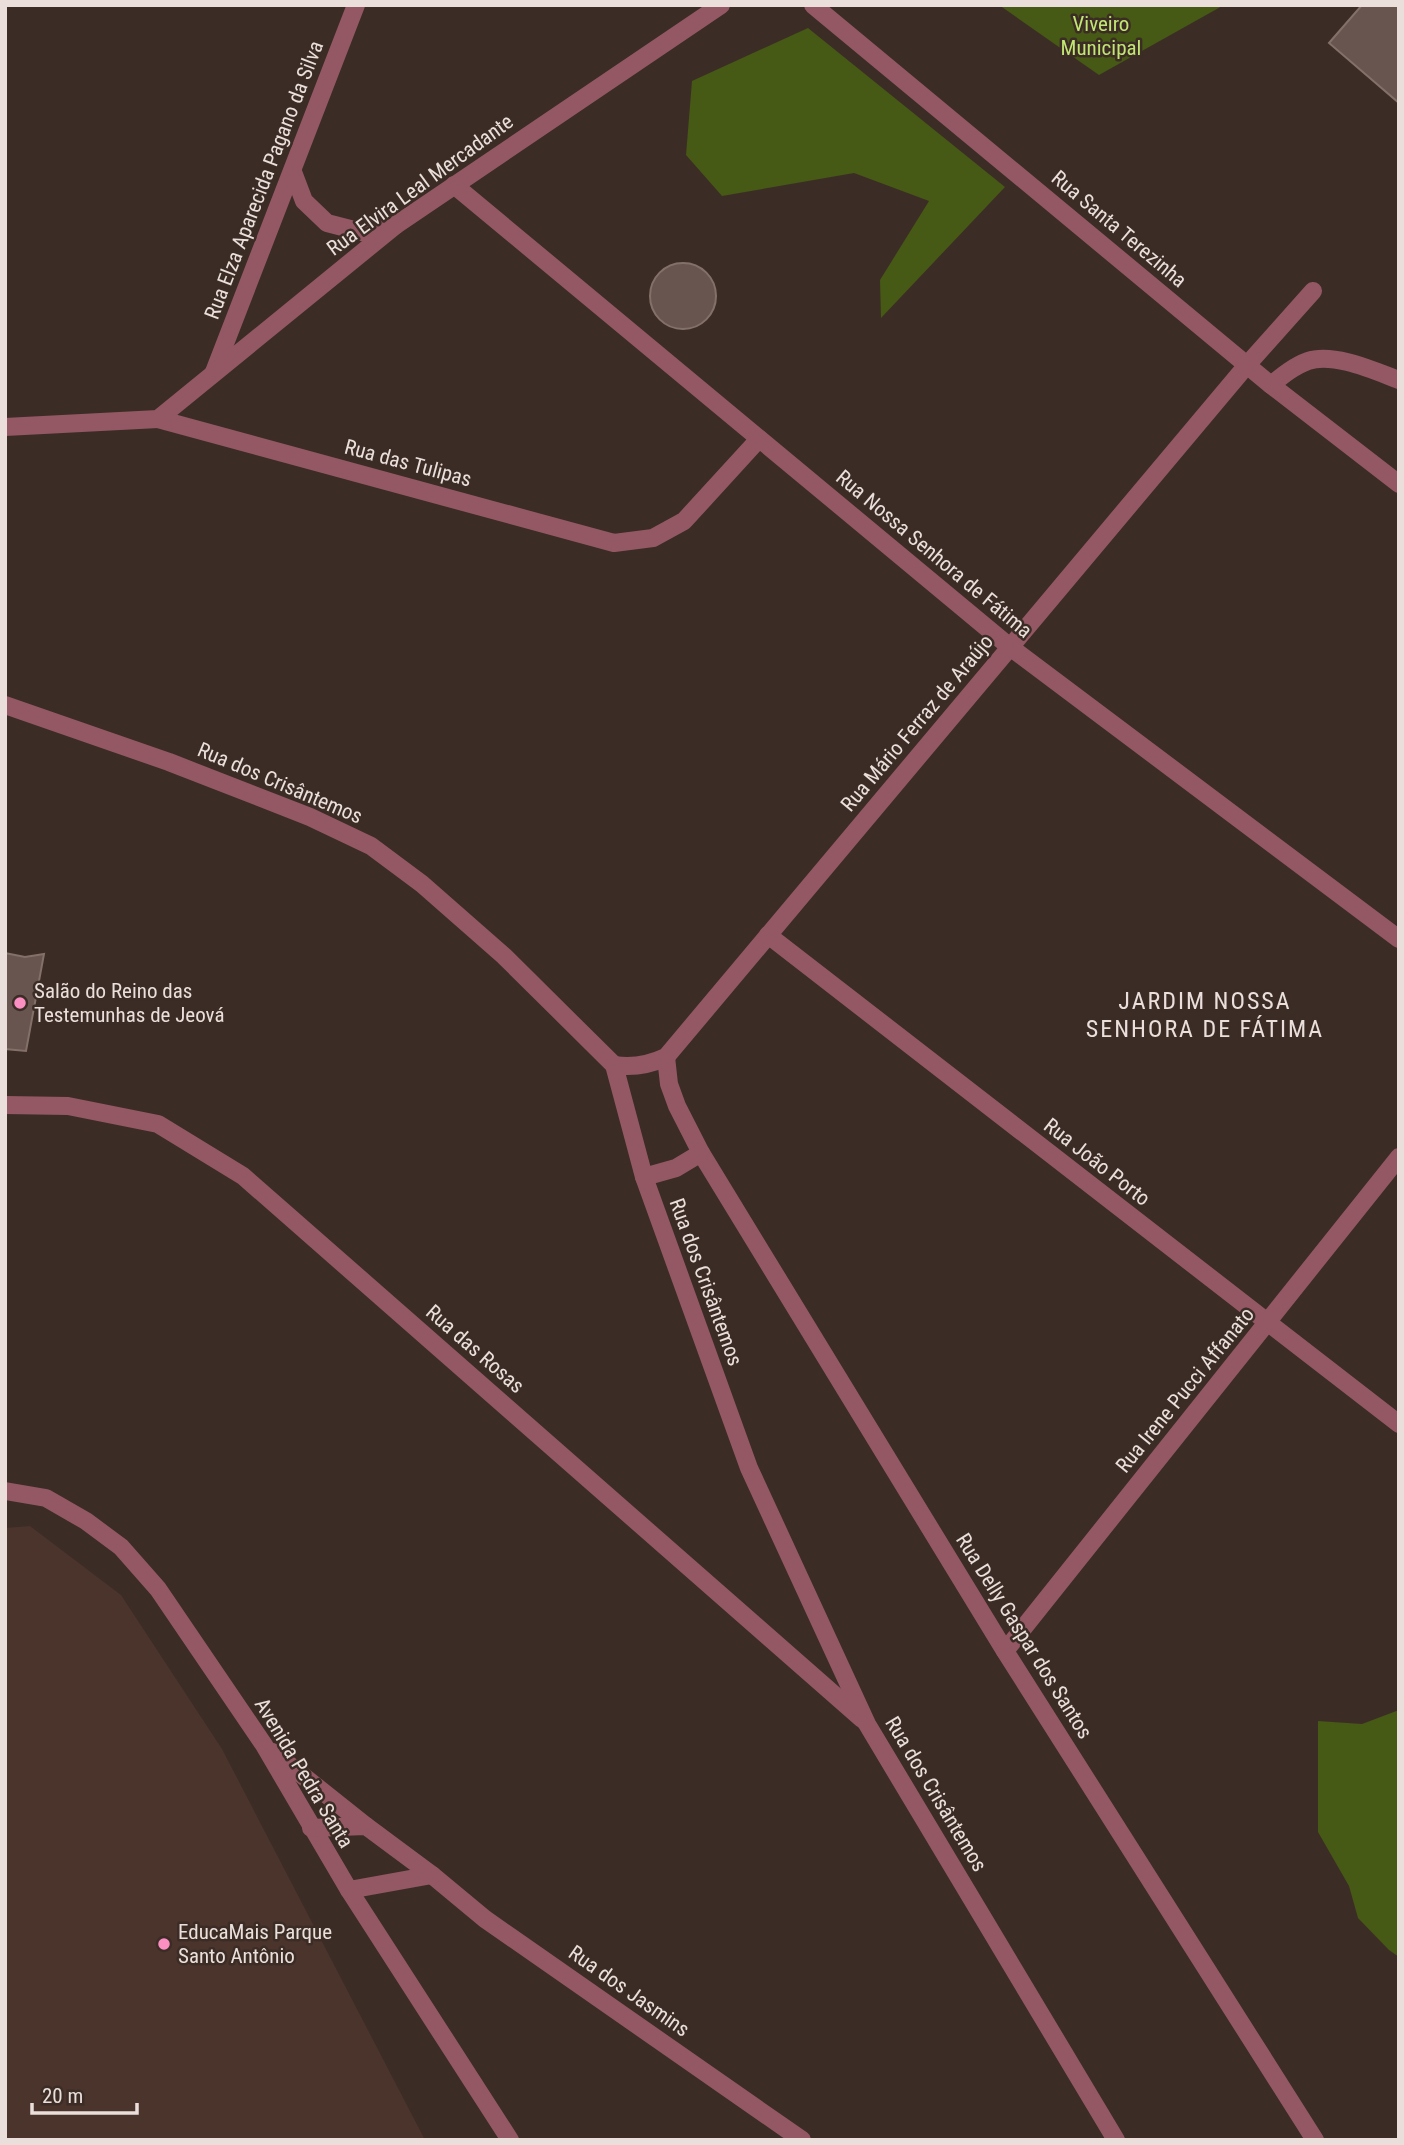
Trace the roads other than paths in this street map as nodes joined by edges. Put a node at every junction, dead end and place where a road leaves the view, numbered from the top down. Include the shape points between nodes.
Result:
1 (356, 5) edge
2 (721, 5) edge
3 (813, 5) edge
4 (293, 172) junction
5 (454, 185) junction
6 (396, 225) junction
7 (1313, 291) dead end
8 (1247, 365) junction
9 (214, 372) junction
10 (1399, 380) edge
11 (1271, 385) junction
12 (158, 419) junction
13 (5, 427) edge
14 (760, 439) junction
15 (1399, 484) edge
16 (1010, 647) junction
17 (5, 705) edge
18 (768, 935) junction
19 (1399, 940) edge
20 (666, 1057) junction
21 (614, 1065) junction
22 (5, 1105) edge
23 (701, 1153) junction
24 (1399, 1157) edge
25 (644, 1177) junction
26 (1268, 1323) junction
27 (1399, 1424) edge
28 (5, 1491) edge
29 (1005, 1651) junction
30 (867, 1724) junction
31 (264, 1745) junction
32 (366, 1826) junction
33 (311, 1828) junction
34 (432, 1875) junction
35 (349, 1890) junction
36 (510, 2140) edge
37 (802, 2140) edge
38 (1116, 2140) edge
39 (1315, 2140) edge

1 - 4 street, Rua Elza Aparecida Pagano da Silva
2 - 5 street, Rua Elvira Leal Mercadante
3 - 8 street, Rua Santa Terezinha
4 - 6 street via 304,201 327,223 362,232
4 - 9 street, Rua Elza Aparecida Pagano da Silva
5 - 6 street, Rua Elvira Leal Mercadante
5 - 14 street, Rua Nossa Senhora de Fátima
6 - 9 street, Rua Elvira Leal Mercadante
7 - 8 street, Rua Mário Ferraz de Araújo
8 - 11 street, Rua Santa Terezinha
8 - 16 street, Rua Mário Ferraz de Araújo
9 - 12 street, Rua Elvira Leal Mercadante
10 - 11 street via 1329,359 1310,360
11 - 15 street, Rua Santa Terezinha
12 - 13 street, Rua das Tulipas
12 - 14 street, Rua das Tulipas via 614,543 653,538 684,522
14 - 16 street, Rua Nossa Senhora de Fátima
16 - 18 street, Rua Mário Ferraz de Araújo
16 - 19 street, Rua Nossa Senhora de Fátima
17 - 21 street, Rua dos Crisântemos via 182,767 371,846 505,956
18 - 20 street, Rua Mário Ferraz de Araújo
18 - 26 street, Rua João Porto
20 - 21 street via 627,1068
20 - 23 street, Rua Delly Gaspar dos Santos via 677,1106
21 - 25 street, Rua dos Crisântemos
22 - 30 street, Rua das Rosas via 68,1106 158,1124 243,1175
23 - 25 street via 676,1168
23 - 29 street, Rua Delly Gaspar dos Santos
24 - 26 street, Rua Irene Pucci Affanato
25 - 30 street, Rua dos Crisântemos via 749,1468
26 - 27 street, Rua João Porto
26 - 29 street, Rua Irene Pucci Affanato
28 - 31 street, Avenida Pedra Santa via 46,1498 121,1547 158,1589
29 - 39 street, Rua Delly Gaspar dos Santos
30 - 38 street, Rua dos Crisântemos
31 - 32 street, Rua dos Jasmins
31 - 33 street, Avenida Pedra Santa
32 - 33 street
32 - 34 street, Rua dos Jasmins
33 - 35 street, Avenida Pedra Santa
34 - 35 street
34 - 37 street, Rua dos Jasmins via 485,1919
35 - 36 street, Avenida Pedra Santa

